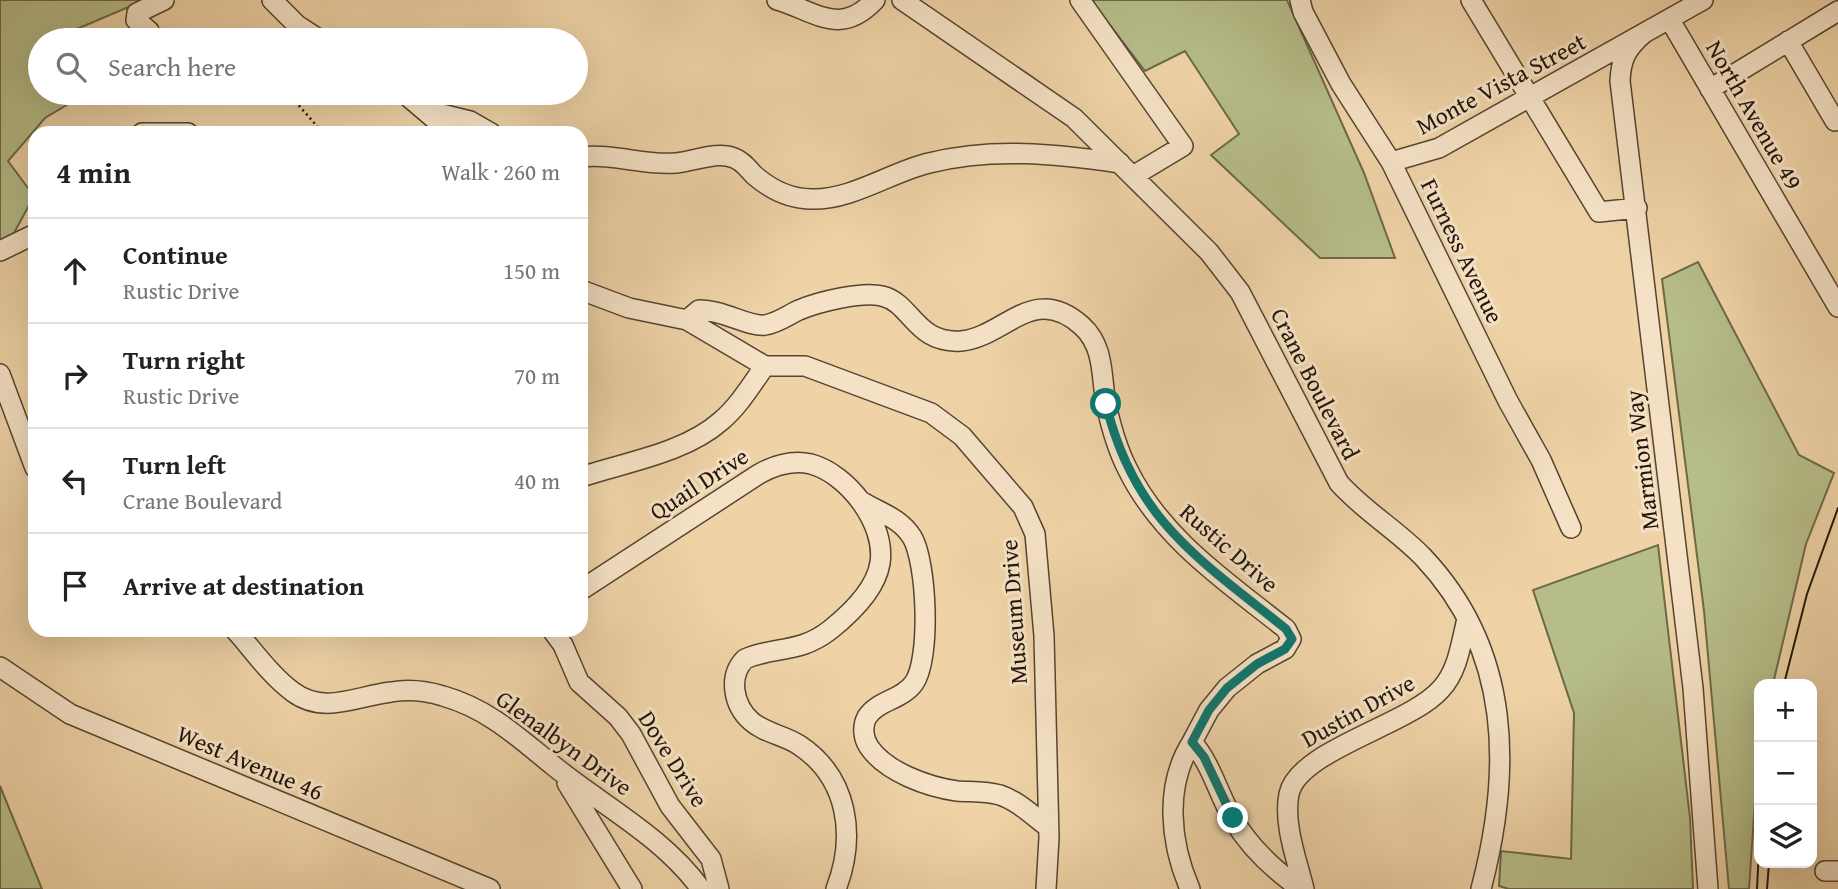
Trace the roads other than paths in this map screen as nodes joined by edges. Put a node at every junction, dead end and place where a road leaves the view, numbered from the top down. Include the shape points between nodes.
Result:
1 (164, 0) edge
2 (272, 0) edge
3 (777, 0) edge
4 (875, 0) edge
5 (902, 0) edge
6 (1080, 0) edge
7 (1300, 0) edge
8 (1703, 0) edge
9 (1479, 3) edge
10 (1838, 11) edge
11 (1670, 20) junction
12 (143, 28) edge
13 (302, 28) edge
14 (1643, 34) junction
15 (1788, 41) junction
16 (1710, 89) junction
17 (1532, 98) junction
18 (421, 105) edge
19 (429, 111) junction
20 (1835, 121) dead end
21 (444, 126) edge
22 (479, 126) edge
23 (588, 156) edge
24 (1391, 162) junction
25 (1126, 169) junction
26 (1637, 208) junction
27 (28, 236) edge
28 (0, 251) edge
29 (588, 293) edge
30 (1838, 307) edge
31 (687, 320) junction
32 (765, 366) junction
33 (0, 374) edge
34 (28, 449) edge
35 (588, 475) edge
36 (853, 496) junction
37 (1571, 527) dead end
38 (588, 584) edge
39 (1467, 619) junction
40 (241, 637) edge
41 (557, 637) edge
42 (0, 667) edge
43 (1192, 742) junction
44 (553, 765) junction
45 (1048, 827) junction
46 (490, 889) edge
47 (632, 889) edge
48 (701, 889) edge
49 (719, 889) edge
50 (836, 889) edge
51 (1046, 889) edge
52 (1190, 889) edge
53 (1303, 889) edge
54 (1481, 889) edge
55 (1708, 889) edge

1 - 12 street via 137,13 136,20
2 - 13 street
3 - 4 street via 823,18 844,20 864,12
5 - 25 street, Crane Boulevard via 1074,118
6 - 25 street via 1183,146
7 - 24 street, Furness Avenue via 1341,84
8 - 11 street, Monte Vista Street
9 - 17 street
10 - 15 street
11 - 14 street, Monte Vista Street
11 - 16 street, North Avenue 49
14 - 17 street, Monte Vista Street
14 - 26 street, Marmion Way via 1621,61 1620,81
15 - 16 street
15 - 20 street
16 - 30 street, North Avenue 49
17 - 24 street, Monte Vista Street via 1517,102 1439,148
17 - 26 street via 1599,212
18 - 19 street
19 - 21 street
19 - 22 street
23 - 25 street via 677,163 733,157 776,191 810,199 840,195 892,174 961,156 1026,152
24 - 37 street, Furness Avenue
25 - 39 street, Crane Boulevard via 1209,252 1240,292 1339,483 1424,558 1444,580
26 - 55 street, Marmion Way via 1693,688
27 - 28 street
29 - 31 street via 629,309
31 - 32 street
31 - 43 street, Rustic Drive via 699,310 714,310 766,325 816,304 879,295 893,301 930,335 956,341 980,337 1013,316 1033,310 1057,312 1078,323 1098,350 1114,435 1147,503 1172,535 1286,629 1292,639 1285,649 1227,688
32 - 35 street via 733,409 708,431 680,445
32 - 45 street, Museum Drive via 805,366 931,413 962,436 1031,520 1044,636
33 - 34 street
36 - 38 street, Quail Drive via 835,476 809,464 770,468
36 - 45 street via 900,523 919,552 923,569 920,669 905,693 867,717 866,744 911,778 945,788 1001,795
36 - 50 street, Quail Drive via 872,519 881,548 880,564 867,593 816,639 783,652 745,659 733,677 748,720 801,746 838,791 848,830 844,869
39 - 53 street, Dustin Drive via 1451,674 1433,698 1315,762 1295,779 1288,807
39 - 54 street, Crane Boulevard via 1492,680 1501,748 1496,820
40 - 44 street, Glenalbyn Drive via 286,686 309,700 340,704 393,691 441,695 495,719
41 - 49 street, Dove Drive via 579,682 631,734 670,806 711,859
42 - 46 street, West Avenue 46 via 70,714
43 - 52 street via 1180,765 1174,797 1176,846
43 - 53 street via 1246,838 1273,868
44 - 47 street via 577,796
44 - 48 street, Glenalbyn Drive via 671,853
45 - 51 street, Museum Drive

